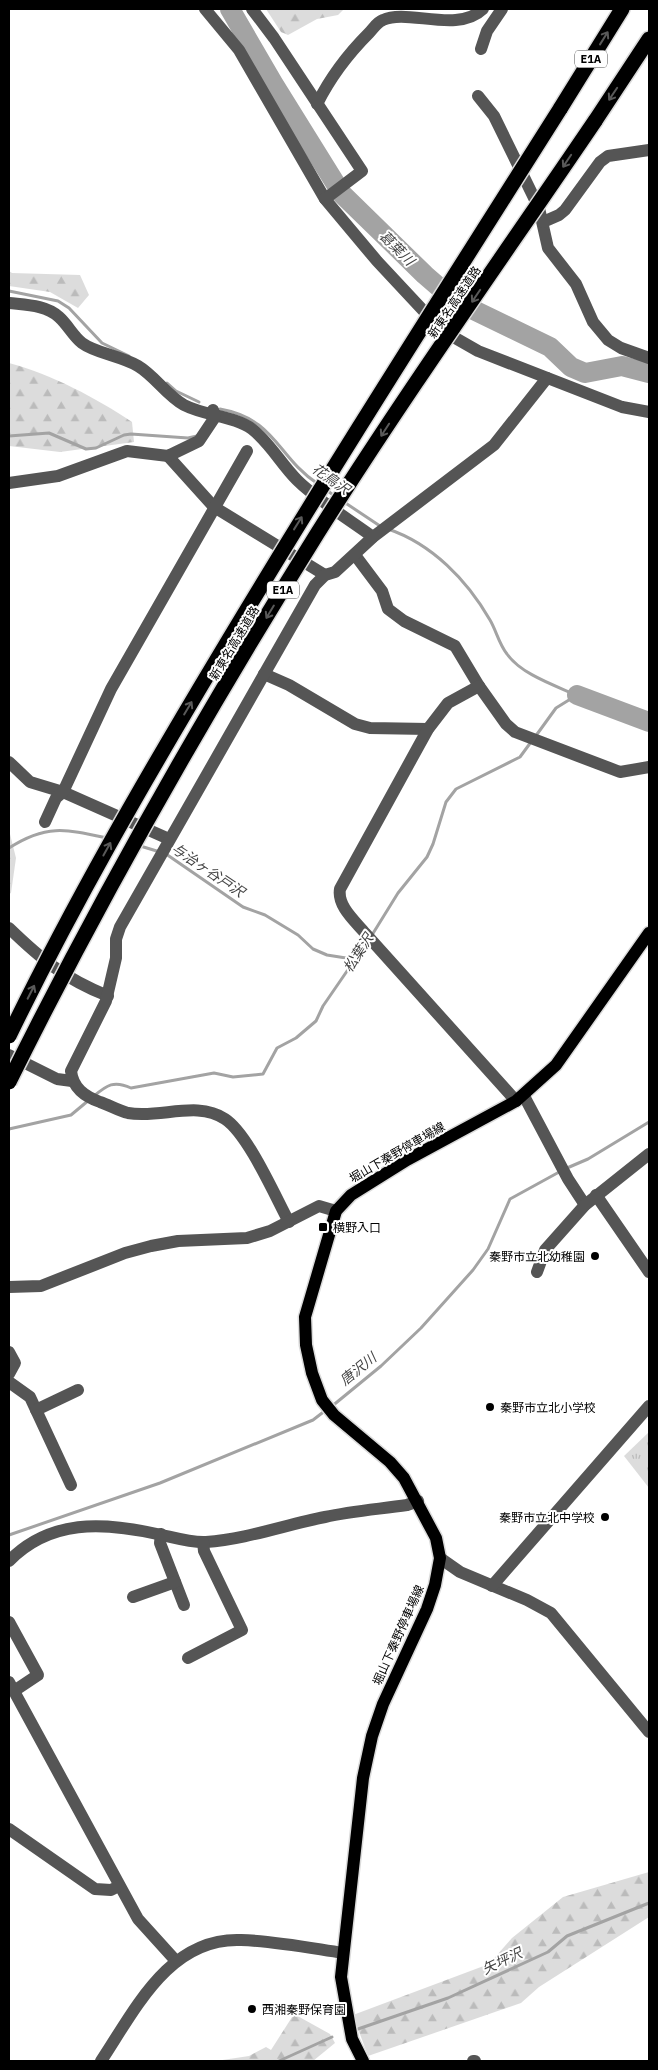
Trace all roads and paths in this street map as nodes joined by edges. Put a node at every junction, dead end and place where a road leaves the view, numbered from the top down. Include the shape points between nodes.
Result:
1 (204, 9) edge
2 (252, 9) edge
3 (483, 9) edge
4 (502, 9) edge
5 (622, 9) edge
6 (649, 39) edge
7 (481, 49) dead end
8 (478, 96) dead end
9 (317, 104) junction
10 (649, 150) edge
11 (327, 198) junction
12 (543, 222) junction
13 (9, 303) edge
14 (649, 358) edge
15 (547, 378) junction
16 (649, 412) edge
17 (214, 413) junction
18 (247, 451) dead end
19 (168, 456) junction
20 (9, 483) edge
21 (214, 507) junction
22 (376, 535) junction
23 (355, 555) junction
24 (325, 575) junction
25 (264, 674) junction
26 (479, 686) junction
27 (428, 729) junction
28 (9, 762) edge
29 (649, 767) edge
30 (63, 792) junction
31 (45, 822) dead end
32 (168, 842) junction
33 (9, 928) edge
34 (649, 932) edge
35 (108, 996) junction
36 (9, 1036) edge
37 (9, 1055) edge
38 (72, 1081) junction
39 (9, 1082) edge
40 (520, 1098) junction
41 (649, 1154) edge
42 (596, 1194) junction
43 (585, 1205) junction
44 (336, 1211) junction
45 (289, 1222) junction
46 (537, 1272) dead end
47 (649, 1272) edge
48 (9, 1287) edge
49 (9, 1352) edge
50 (9, 1374) edge
51 (9, 1382) edge
52 (78, 1390) dead end
53 (649, 1406) edge
54 (36, 1410) junction
55 (71, 1485) dead end
56 (418, 1500) junction
57 (161, 1534) junction
58 (203, 1542) junction
59 (440, 1558) junction
60 (9, 1561) edge
61 (175, 1582) junction
62 (492, 1586) junction
63 (133, 1597) dead end
64 (184, 1605) dead end
65 (9, 1622) edge
66 (188, 1658) dead end
67 (11, 1687) edge
68 (649, 1732) edge
69 (9, 1829) edge
70 (119, 1886) junction
71 (343, 1953) junction
72 (176, 1961) junction
73 (101, 2061) edge
74 (363, 2061) edge

1 - 11 street via 238,50
2 - 9 street
3 - 9 street via 478,14 459,19 392,17 381,20 339,66
4 - 7 street via 487,31
36 -> 5 highway, 新東名高速道路 / E1A, bridge via 141,786 294,530
6 -> 39 highway, 新東名高速道路 / E1A, bridge via 317,534 159,798
8 - 12 street via 494,116
9 - 11 street via 362,171
10 - 12 street via 608,156 600,162 565,210
11 - 15 street via 377,261 450,335 478,351
12 - 14 street via 548,248 576,284 598,329 621,348
13 - 17 street via 39,306 58,316 83,344 140,367 185,405
15 - 16 street via 622,407
15 - 22 street via 494,445
17 - 19 street via 199,441
17 - 22 street via 250,428 266,442 298,482
18 - 21 street
19 - 20 street via 126,451 58,476
19 - 21 street
21 - 24 street
21 - 30 street via 98,712
22 - 23 street
23 - 24 street via 335,572
23 - 26 street via 382,591 388,609 404,621 455,646
24 - 25 street via 305,600
25 - 27 street via 355,724 370,728
25 - 32 street
26 - 27 street via 448,703
26 - 29 street via 506,724 526,737 620,772
27 - 40 street via 340,889 340,901
28 - 30 street via 30,782
30 - 31 street via 56,798
30 - 32 street
32 - 35 street via 120,927
33 - 35 street via 58,971
34 - 40 main road, 堀山下秦野停車場線 via 556,1065
35 - 38 street via 71,1071
37 - 38 street via 57,1079
38 - 45 street via 88,1096 128,1112 149,1114 202,1110 225,1119 241,1135
40 - 43 street
40 - 44 main road, 堀山下秦野停車場線 via 407,1160 351,1195
41 - 42 street
42 - 43 street
42 - 47 street
43 - 46 street via 545,1250
44 - 45 street via 319,1206
44 - 56 main road, 堀山下秦野停車場線 via 305,1317 312,1373 322,1400 334,1415 390,1462
45 - 48 street via 247,1238 178,1241 151,1246 41,1286
49 - 50 street via 15,1363
51 - 54 street via 30,1397
52 - 54 street
53 - 62 street
54 - 55 street
56 - 58 street via 407,1505 326,1517
56 - 59 main road, 堀山下秦野停車場線 via 436,1538
57 - 58 street
57 - 60 street via 124,1527 84,1526 43,1535 21,1548
57 - 61 street via 160,1543
58 - 66 street via 204,1551 242,1630
59 - 62 street via 460,1572
59 - 71 main road, 堀山下秦野停車場線 via 427,1609 383,1704 372,1736 363,1778
61 - 63 street
61 - 64 street
62 - 68 street via 550,1613
65 - 67 street via 38,1675
67 - 70 street
69 - 70 street via 95,1889 111,1890
70 - 72 street via 138,1919
71 - 72 street via 240,1940 198,1946
71 - 74 main road, 堀山下秦野停車場線 via 341,1977 346,2014 352,2039
72 - 73 street via 151,1986

